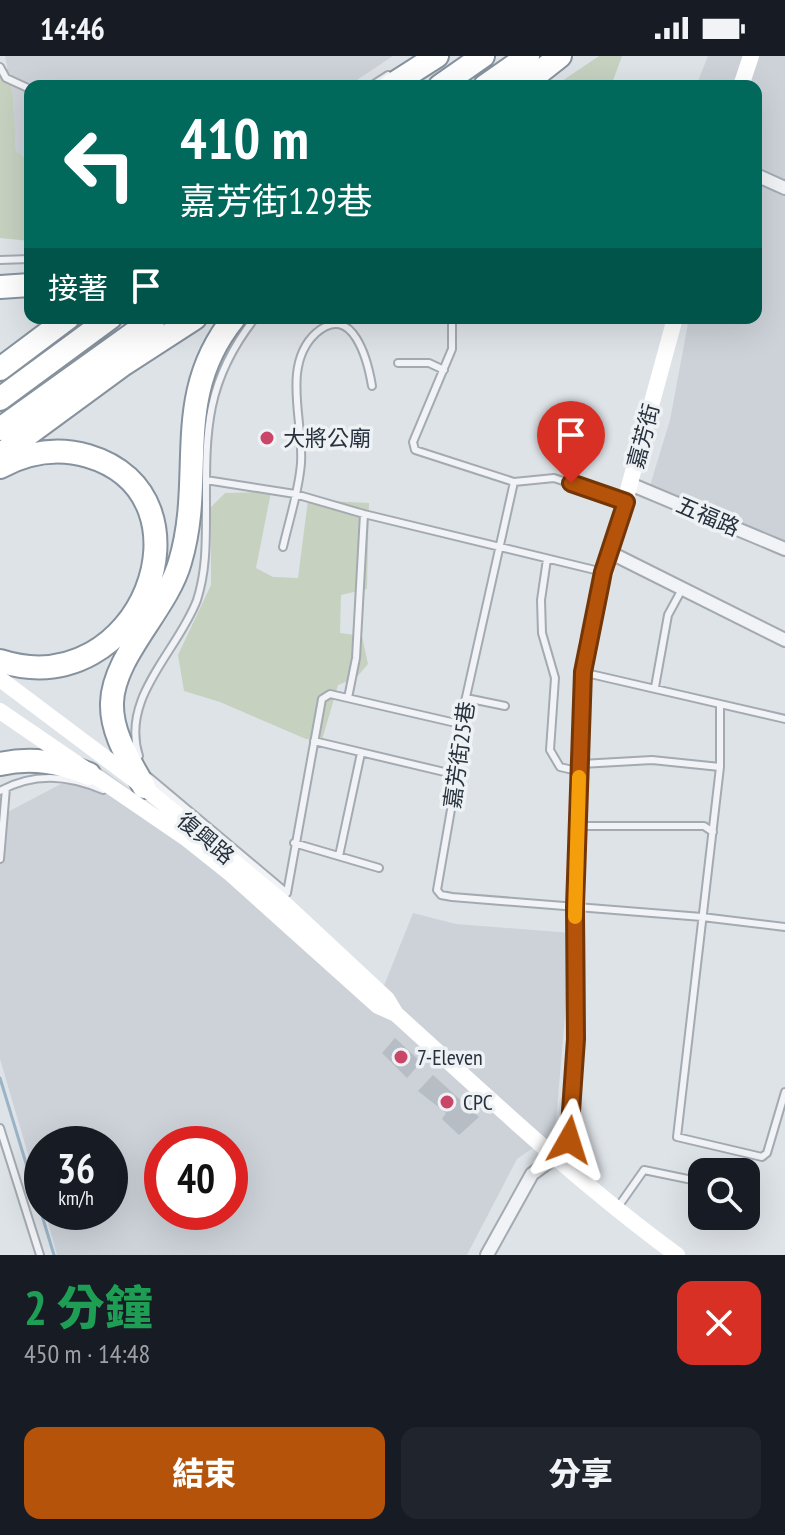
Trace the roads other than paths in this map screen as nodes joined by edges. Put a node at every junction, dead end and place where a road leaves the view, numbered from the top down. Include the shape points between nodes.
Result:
1 (437, 56) edge
2 (483, 56) edge
3 (528, 56) edge
4 (560, 56) edge
5 (751, 56) edge
6 (0, 67) edge
7 (393, 78) edge
8 (449, 80) edge
9 (494, 80) edge
10 (530, 80) edge
11 (743, 80) edge
12 (24, 86) edge
13 (762, 178) edge
14 (785, 188) edge
15 (24, 259) edge
16 (0, 260) edge
17 (24, 285) edge
18 (0, 287) edge
19 (60, 324) edge
20 (102, 324) edge
21 (147, 324) edge
22 (186, 324) edge
23 (230, 324) edge
24 (250, 324) edge
25 (453, 324) edge
26 (673, 324) edge
27 (398, 363) dead end
28 (0, 369) edge
29 (444, 370) junction
30 (372, 386) dead end
31 (0, 399) edge
32 (0, 429) edge
33 (0, 455) edge
34 (0, 467) edge
35 (206, 480) junction
36 (514, 482) junction
37 (630, 484) junction
38 (295, 494) junction
39 (626, 502) junction
40 (364, 514) junction
41 (283, 547) dead end
42 (501, 548) junction
43 (785, 549) edge
44 (611, 553) junction
45 (547, 559) junction
46 (603, 572) junction
47 (681, 591) junction
48 (785, 640) edge
49 (0, 661) edge
50 (583, 672) junction
51 (0, 679) edge
52 (655, 687) junction
53 (348, 698) junction
54 (466, 698) junction
55 (720, 704) junction
56 (505, 706) dead end
57 (0, 711) edge
58 (785, 719) edge
59 (460, 724) junction
60 (314, 741) junction
61 (361, 753) junction
62 (0, 764) edge
63 (720, 767) junction
64 (579, 768) junction
65 (89, 774) junction
66 (457, 775) junction
67 (3, 790) edge
68 (143, 797) junction
69 (578, 825) junction
70 (713, 832) junction
71 (294, 843) junction
72 (339, 856) junction
73 (0, 859) edge
74 (379, 868) dead end
75 (286, 899) junction
76 (575, 907) junction
77 (702, 917) junction
78 (785, 927) edge
79 (396, 1014) junction
80 (785, 1092) edge
81 (0, 1128) edge
82 (555, 1157) junction
83 (688, 1179) edge
84 (616, 1211) junction
85 (40, 1255) edge
86 (487, 1255) edge
87 (677, 1255) edge

1 - 7 highway
2 - 8 highway
3 - 9 highway
4 - 10 highway
5 - 11 main road
6 - 12 lane via 6,78
13 - 14 street
15 - 16 lane
17 - 18 highway
19 - 28 highway
20 - 31 highway
21 - 32 highway
22 - 33 highway
23 - 68 highway via 206,364 197,393 188,531 180,565 126,661 112,702 114,726
24 - 35 lane via 213,393
25 - 29 lane via 455,336
26 - 37 main road, 嘉芳街
27 - 29 lane via 429,363
29 - 36 lane via 413,442 415,450
30 - 38 lane via 366,354 345,328 334,325 316,334 305,348 298,367 301,464
34 - 49 highway via 49,450 98,459 133,484 146,506 156,549 146,595 109,644 62,665
35 - 38 lane
35 - 75 lane via 206,557 199,591 144,694 137,752 144,771 160,789
36 - 39 lane via 554,478
36 - 42 lane, 嘉芳街25巷
37 - 39 main road, 嘉芳街
37 - 43 street, 五福路
38 - 40 lane
38 - 41 lane
39 - 44 main road, 嘉芳街
40 - 42 lane
40 - 53 lane via 356,658
42 - 45 lane
42 - 54 lane, 嘉芳街25巷
44 - 46 main road, 嘉芳街
44 - 47 street
45 - 46 lane
45 - 64 lane via 541,600 542,633 555,678 550,750 560,767
46 - 50 main road, 嘉芳街
47 - 48 street
47 - 52 lane via 668,615
50 - 52 lane
50 - 64 main road, 嘉芳街
51 - 68 main road, 復興路
52 - 55 lane
53 - 59 lane
53 - 60 lane via 330,694 322,699
54 - 56 lane
54 - 59 lane, 嘉芳街25巷
55 - 58 lane
55 - 63 lane
57 - 65 main road, 復興路
59 - 66 lane, 嘉芳街25巷
60 - 61 lane
60 - 71 lane
61 - 66 lane
61 - 72 lane
62 - 65 highway via 26,759
63 - 64 lane via 652,760
63 - 70 lane
64 - 69 main road, 嘉芳街
65 - 68 main road, 復興路
66 - 76 lane, 嘉芳街25巷 via 437,890 441,895
67 - 68 lane via 54,776
67 - 73 lane
68 - 75 main road, 復興路
68 - 79 main road, 復興路 via 378,1006
69 - 70 lane via 704,826
69 - 76 main road, 嘉芳街
70 - 77 lane
71 - 72 lane
71 - 75 lane
72 - 74 lane
75 - 79 main road, 復興路
76 - 77 lane
76 - 82 main road, 嘉芳街 via 572,1126 569,1140
77 - 78 lane
77 - 80 lane via 677,1137 762,1157
79 - 82 main road, 復興路
81 - 85 lane
82 - 84 main road, 復興路
82 - 86 street via 532,1174
83 - 84 lane via 644,1170
84 - 87 main road, 復興路

